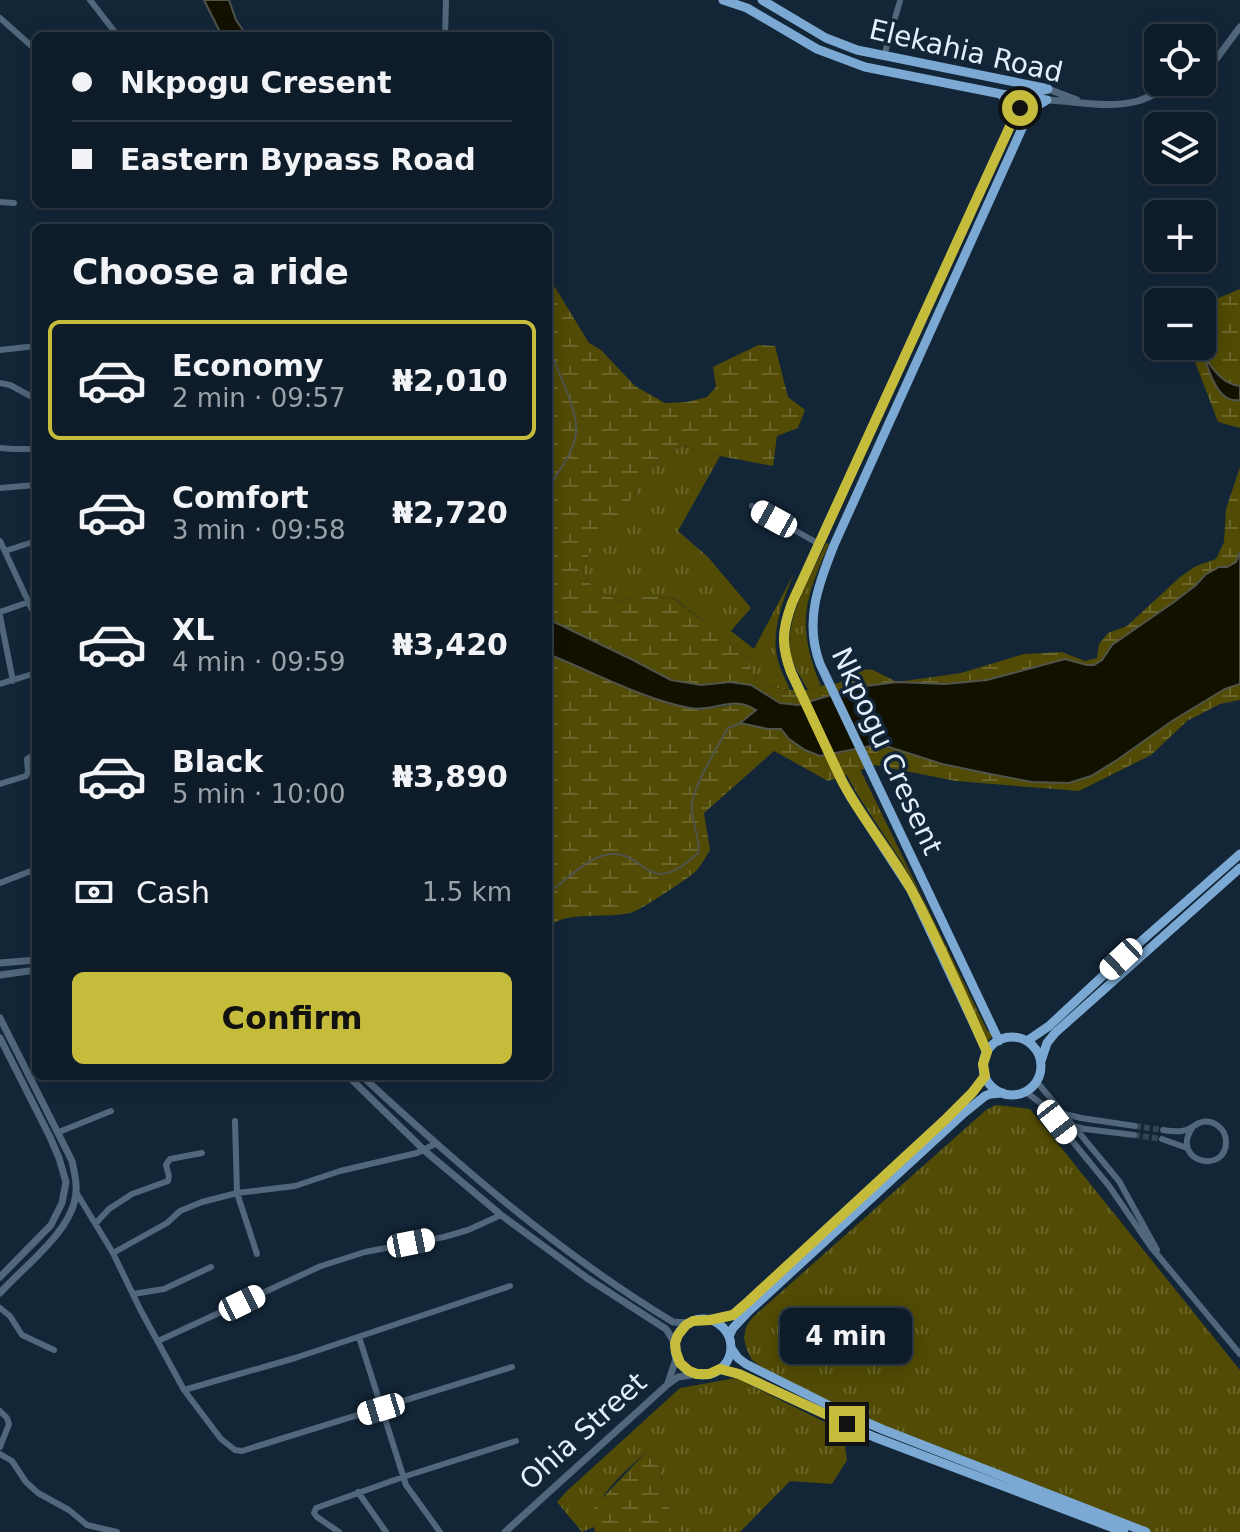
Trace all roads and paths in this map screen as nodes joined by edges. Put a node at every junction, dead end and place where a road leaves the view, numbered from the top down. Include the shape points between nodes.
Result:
1 (90, 0) edge
2 (446, 0) edge
3 (723, 0) edge
4 (762, 0) edge
5 (900, 1) edge
6 (0, 18) edge
7 (1240, 27) edge
8 (113, 28) junction
9 (109, 32) edge
10 (116, 32) edge
11 (445, 32) edge
12 (32, 46) edge
13 (884, 56) junction
14 (1216, 59) edge
15 (1016, 82) junction
16 (1048, 89) junction
17 (1001, 94) junction
18 (1152, 96) edge
19 (1027, 98) junction
20 (1047, 100) junction
21 (1082, 102) junction
22 (1011, 124) junction
23 (1024, 124) junction
24 (0, 202) edge
25 (14, 203) dead end
26 (32, 346) edge
27 (0, 350) edge
28 (0, 383) edge
29 (32, 397) edge
30 (0, 448) edge
31 (32, 449) edge
32 (32, 485) edge
33 (0, 488) edge
34 (752, 506) dead end
35 (0, 541) edge
36 (32, 542) edge
37 (819, 544) junction
38 (5, 551) junction
39 (29, 602) junction
40 (32, 609) edge
41 (0, 614) edge
42 (32, 674) edge
43 (13, 681) junction
44 (0, 684) edge
45 (32, 756) edge
46 (0, 784) edge
47 (1240, 854) edge
48 (1240, 868) edge
49 (32, 871) edge
50 (0, 883) edge
51 (32, 960) edge
52 (0, 963) edge
53 (32, 971) edge
54 (0, 975) edge
55 (0, 1018) edge
56 (0, 1038) edge
57 (999, 1041) junction
58 (1027, 1041) junction
59 (987, 1052) junction
60 (1041, 1061) junction
61 (985, 1076) junction
62 (32, 1080) edge
63 (32, 1080) edge
64 (352, 1080) edge
65 (366, 1080) edge
66 (1037, 1082) junction
67 (1026, 1092) junction
68 (1003, 1093) junction
69 (111, 1111) dead end
70 (1063, 1113) junction
71 (235, 1121) dead end
72 (1057, 1122) junction
73 (1135, 1126) tunnel mouth
74 (1074, 1127) junction
75 (1192, 1128) junction
76 (1163, 1130) tunnel mouth
77 (59, 1132) junction
78 (1134, 1135) tunnel mouth
79 (1162, 1139) tunnel mouth
80 (435, 1144) junction
81 (1187, 1148) junction
82 (425, 1151) junction
83 (202, 1153) dead end
84 (76, 1192) junction
85 (237, 1193) junction
86 (70, 1212) junction
87 (87, 1212) junction
88 (501, 1215) junction
89 (96, 1223) junction
90 (563, 1247) junction
91 (113, 1253) junction
92 (257, 1254) dead end
93 (557, 1257) junction
94 (1161, 1257) junction
95 (211, 1267) dead end
96 (0, 1277) edge
97 (510, 1286) dead end
98 (0, 1293) edge
99 (133, 1294) junction
100 (0, 1308) edge
101 (710, 1320) junction
102 (689, 1323) junction
103 (729, 1336) junction
104 (359, 1337) junction
105 (158, 1341) junction
106 (675, 1343) junction
107 (731, 1348) junction
108 (54, 1350) dead end
109 (1240, 1354) edge
110 (677, 1356) junction
111 (512, 1367) dead end
112 (720, 1369) junction
113 (697, 1374) junction
114 (667, 1385) junction
115 (184, 1390) junction
116 (381, 1409) junction
117 (0, 1411) edge
118 (516, 1441) dead end
119 (0, 1447) edge
120 (0, 1454) edge
121 (403, 1477) junction
122 (358, 1492) junction
123 (117, 1532) edge
124 (339, 1532) edge
125 (386, 1532) edge
126 (440, 1532) edge
127 (505, 1532) edge
128 (1124, 1532) edge
129 (1146, 1532) edge

1 - 8 street
2 - 11 street
3 - 17 main road, Elekahia Road via 839,59
4 - 13 main road, Elekahia Road via 826,38
5 - 13 street
6 - 12 street
7 - 14 street
8 - 9 street
8 - 10 street
13 - 15 main road, Elekahia Road
15 - 16 main road, Elekahia Road
15 - 19 main road
16 - 19 main road
16 - 21 street, Elekahia Road
17 - 19 main road, Elekahia Road
17 - 22 main road via 1010,106
18 - 21 street via 1114,105
19 - 20 main road, Elekahia Road
19 - 22 main road, Nkpogu Cresent
19 - 23 main road, Nkpogu Cresent
20 - 21 street, Elekahia Road
20 - 23 main road, Nkpogu Cresent
22 - 37 main road, Nkpogu Cresent
23 - 57 main road, Nkpogu Cresent via 820,580 813,634 820,664
24 - 25 street
26 - 27 street
28 - 29 street
30 - 31 street
32 - 33 street
34 - 37 street
35 - 38 street
36 - 38 street
37 - 59 main road, Nkpogu Cresent via 785,621 783,644 791,672 850,796 911,890
38 - 39 street
39 - 40 street
39 - 41 street
41 - 43 street
42 - 43 street
43 - 44 street
45 - 46 street via 26,776
47 - 58 main road
48 - 60 main road via 1055,1033
49 - 50 street
51 - 52 street
53 - 54 street
55 - 63 street
56 - 96 street via 50,1137 66,1182 51,1225
57 - 58 main road
57 - 59 main road
58 - 60 main road
59 - 61 main road
60 - 66 main road
61 - 68 main road
61 - 101 main road via 945,1120 749,1301 733,1315
62 - 77 street
64 - 82 street
65 - 80 street
66 - 67 main road
66 - 70 street
67 - 68 main road
67 - 72 street
68 - 103 main road via 985,1096 964,1113 749,1311
69 - 77 street
70 - 73 street
70 - 74 street
71 - 85 street
72 - 74 street
72 - 94 street
74 - 78 street
74 - 94 street via 1119,1181
75 - 76 street
75 - 81 street
75 - 81 street via 1203,1122 1215,1124 1224,1132 1226,1144 1221,1156 1209,1162 1195,1159
77 - 84 street via 72,1161
79 - 81 street
80 - 82 street
80 - 90 street
82 - 85 street via 295,1186
82 - 88 street
83 - 89 street via 170,1159 168,1181 132,1194
84 - 86 street
84 - 87 street
85 - 91 street via 186,1208
85 - 92 street
86 - 87 street
86 - 98 street via 59,1231
87 - 89 street
88 - 93 street
88 - 105 street via 444,1237 321,1266
89 - 91 street
90 - 93 street
90 - 102 street via 652,1310 673,1322
91 - 99 street
93 - 106 street via 666,1329
94 - 109 street
95 - 99 street via 164,1289
97 - 104 street
99 - 105 street
100 - 108 street via 22,1335
101 - 102 main road
101 - 103 main road
102 - 106 main road
103 - 107 main road
104 - 115 street
104 - 116 street
105 - 115 street
106 - 110 main road
107 - 112 main road
107 - 129 main road via 746,1364 850,1415
110 - 113 main road
110 - 114 street
111 - 116 street
112 - 113 main road
112 - 128 main road via 874,1437
113 - 114 street, Ohia Street
114 - 127 street, Ohia Street
115 - 116 street via 221,1439 239,1452
116 - 121 street
117 - 119 street via 9,1424
118 - 121 street
120 - 123 street via 38,1493 87,1525
121 - 122 street
121 - 126 street
122 - 124 street via 314,1511
122 - 125 street

